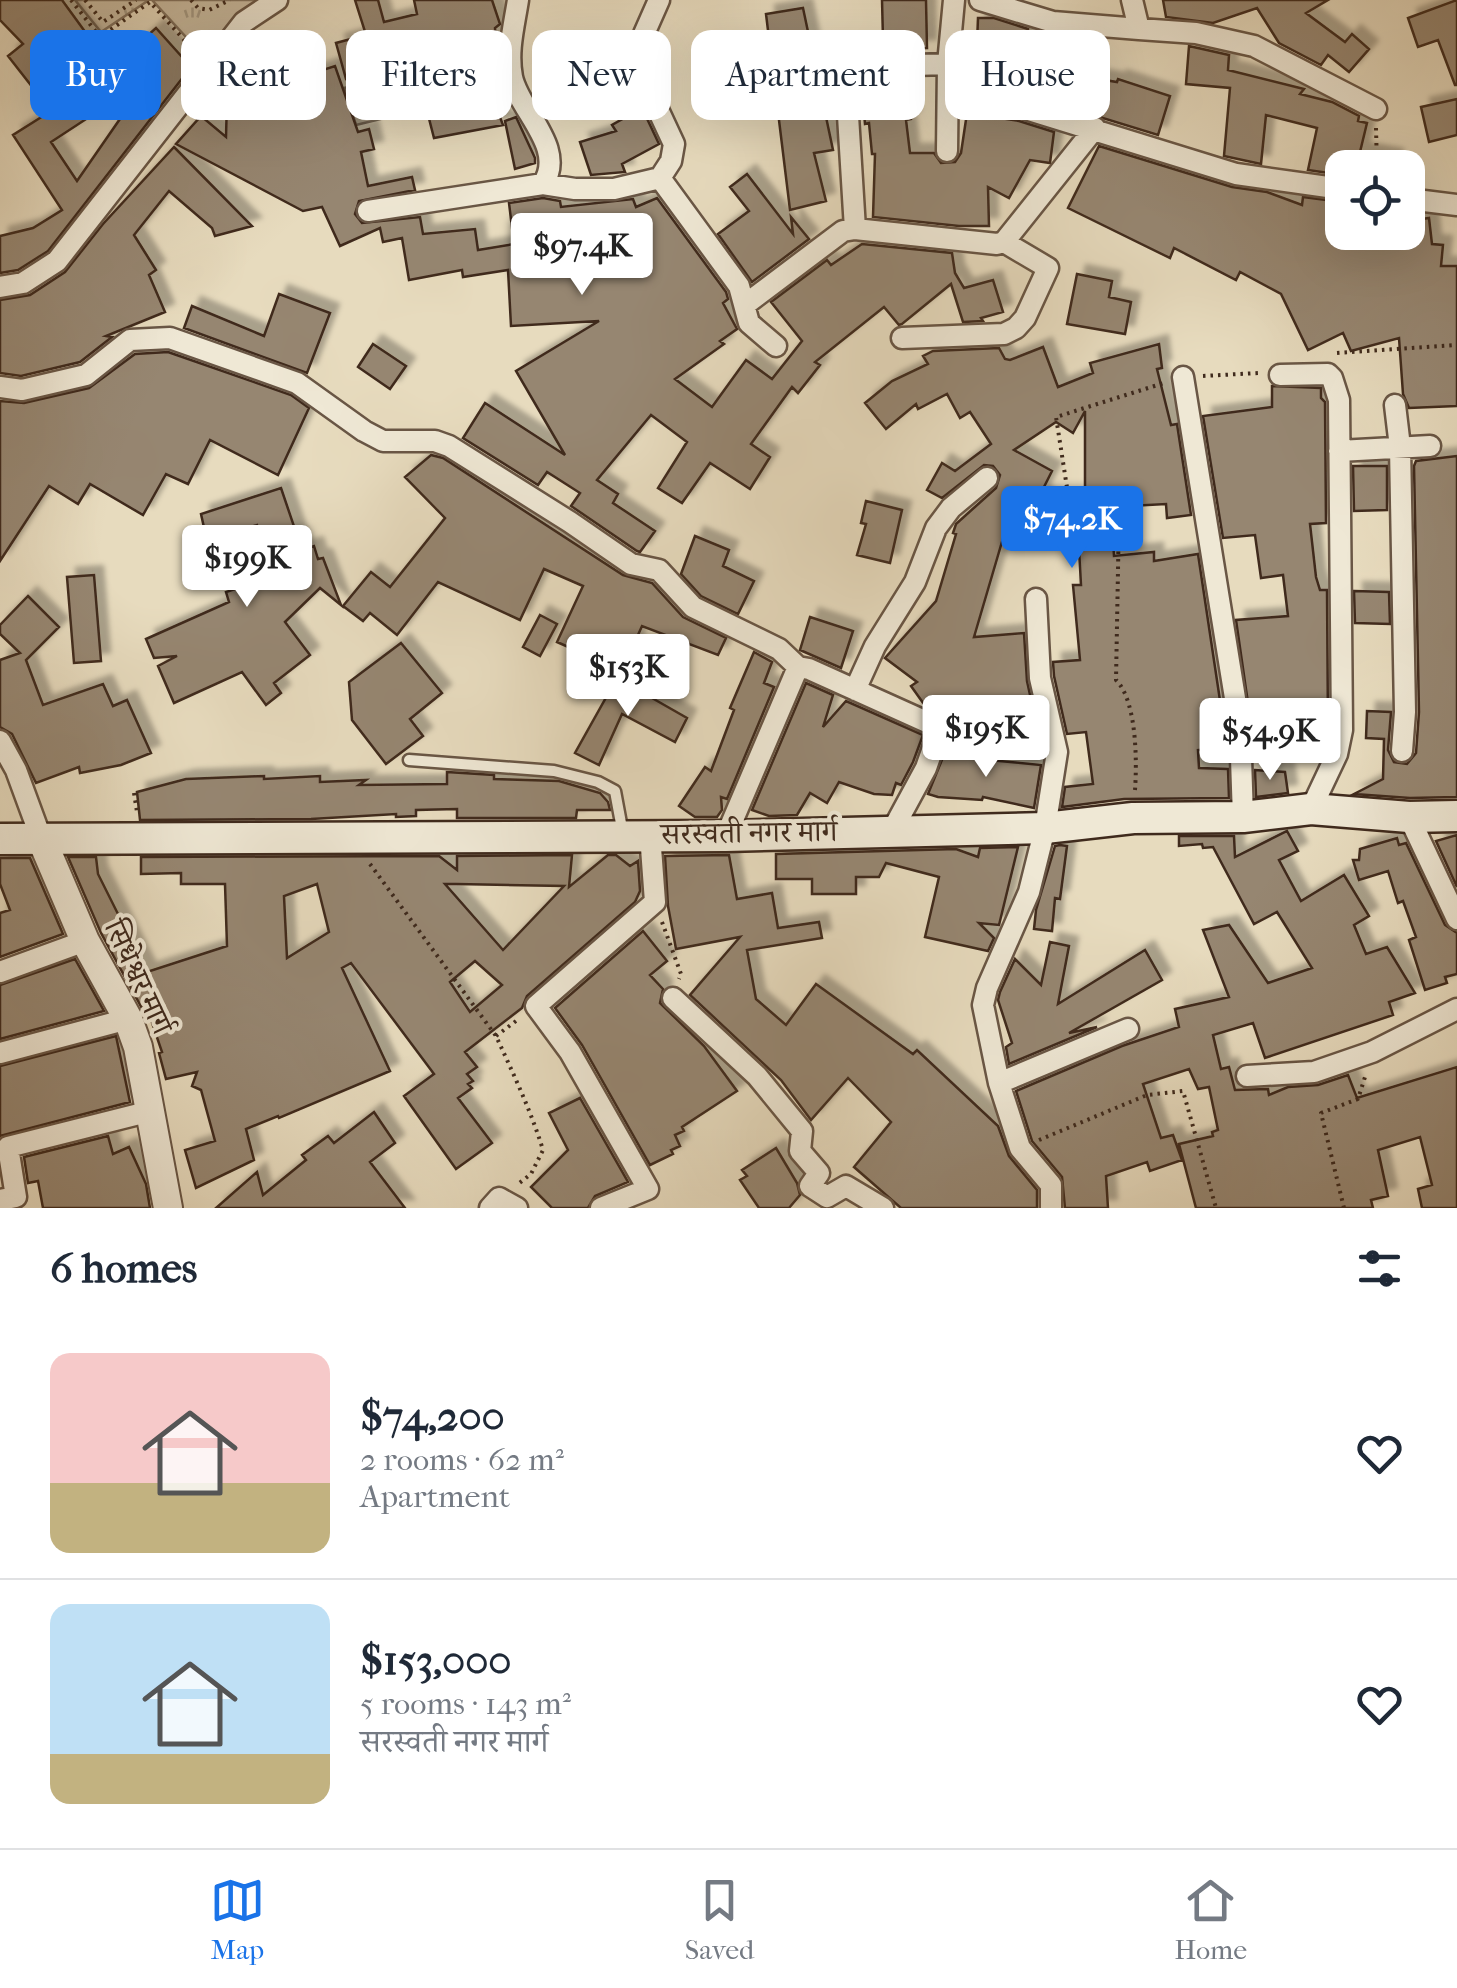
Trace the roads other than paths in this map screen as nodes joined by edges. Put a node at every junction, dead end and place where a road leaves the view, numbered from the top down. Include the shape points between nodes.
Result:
1 (277, 0) edge
2 (518, 0) edge
3 (659, 0) edge
4 (954, 0) edge
5 (980, 0) edge
6 (1132, 0) edge
7 (1139, 29) junction
8 (952, 30) edge
9 (945, 74) edge
10 (1376, 109) road end
11 (948, 120) edge
12 (1073, 120) edge
13 (1095, 128) junction
14 (948, 151) dead end
15 (660, 178) junction
16 (543, 184) junction
17 (1325, 187) edge
18 (1425, 201) edge
19 (1457, 206) edge
20 (368, 211) dead end
21 (855, 229) junction
22 (1004, 242) junction
23 (0, 287) edge
24 (746, 304) junction
25 (902, 338) dead end
26 (776, 346) dead end
27 (1280, 375) dead end
28 (1183, 377) dead end
29 (0, 387) edge
30 (1394, 405) dead end
31 (1430, 446) dead end
32 (1400, 447) junction
33 (1339, 451) junction
34 (987, 478) dead end
35 (1036, 599) dead end
36 (798, 667) junction
37 (855, 690) junction
38 (0, 741) edge
39 (1402, 750) dead end
40 (408, 760) dead end
41 (1311, 809) junction
42 (1457, 816) edge
43 (1243, 817) junction
44 (1409, 818) junction
45 (1044, 828) junction
46 (892, 830) junction
47 (637, 834) junction
48 (726, 836) junction
49 (40, 838) junction
50 (0, 839) edge
51 (1457, 919) edge
52 (85, 941) junction
53 (0, 972) edge
54 (673, 998) road end
55 (1457, 1009) edge
56 (128, 1019) junction
57 (1128, 1029) dead end
58 (0, 1053) edge
59 (1247, 1076) dead end
60 (999, 1083) junction
61 (151, 1112) junction
62 (0, 1200) edge
63 (168, 1208) edge
64 (602, 1208) edge
65 (883, 1208) edge
66 (1051, 1208) edge

1 - 23 street via 244,22 57,262 23,283
2 - 16 street via 512,78 546,140 549,171
3 - 15 street via 644,34 647,86 674,144
4 - 8 street
5 - 7 street via 1052,22
6 - 7 street
7 - 10 street via 1254,46
9 - 21 street via 845,68
11 - 14 street
12 - 13 street
13 - 17 street via 1236,174
13 - 22 street
15 - 16 street via 614,188
15 - 24 street
16 - 20 street
18 - 19 street
21 - 22 street
21 - 24 street via 824,242
22 - 25 street via 1048,268 1020,325 1004,334
24 - 26 street via 749,323
27 - 33 street via 1331,376
28 - 43 street via 1240,729
29 - 36 street via 22,390 86,375 130,340 170,338 297,383 384,441 449,446 631,564 658,570 692,607 779,649
30 - 32 street
31 - 32 street
32 - 33 street
32 - 39 street
33 - 41 street via 1342,730
34 - 37 street via 936,528 915,582
35 - 45 street via 1040,678 1057,752
36 - 37 street
36 - 48 street
37 - 46 street via 940,728
38 - 49 street
40 - 47 lane via 554,771 598,782 615,791
41 - 43 main road, सरस्वती नगर मार्ग
41 - 44 main road, सरस्वती नगर मार्ग
42 - 44 main road, सरस्वती नगर मार्ग
43 - 45 main road, सरस्वती नगर मार्ग via 1134,818
44 - 51 street
45 - 46 main road, सरस्वती नगर मार्ग
45 - 60 street via 1029,892 983,1005
46 - 48 main road, सरस्वती नगर मार्ग
47 - 48 main road, सरस्वती नगर मार्ग
47 - 49 main road, सरस्वती नगर मार्ग
47 - 64 street via 655,902 536,1006 648,1189
49 - 50 main road, सरस्वती नगर मार्ग
49 - 52 street, सिधेश्वर मार्ग
52 - 53 street
52 - 56 street, सिधेश्वर मार्ग
54 - 65 street via 757,1076 802,1131 800,1151 820,1172 810,1186 827,1197 846,1186
55 - 59 street via 1372,1052 1314,1072
56 - 58 street
56 - 61 street, सिधेश्वर मार्ग
57 - 60 street
60 - 66 street via 1020,1148 1050,1185
61 - 62 street via 8,1147 16,1197
61 - 63 street, सिधेश्वर मार्ग

